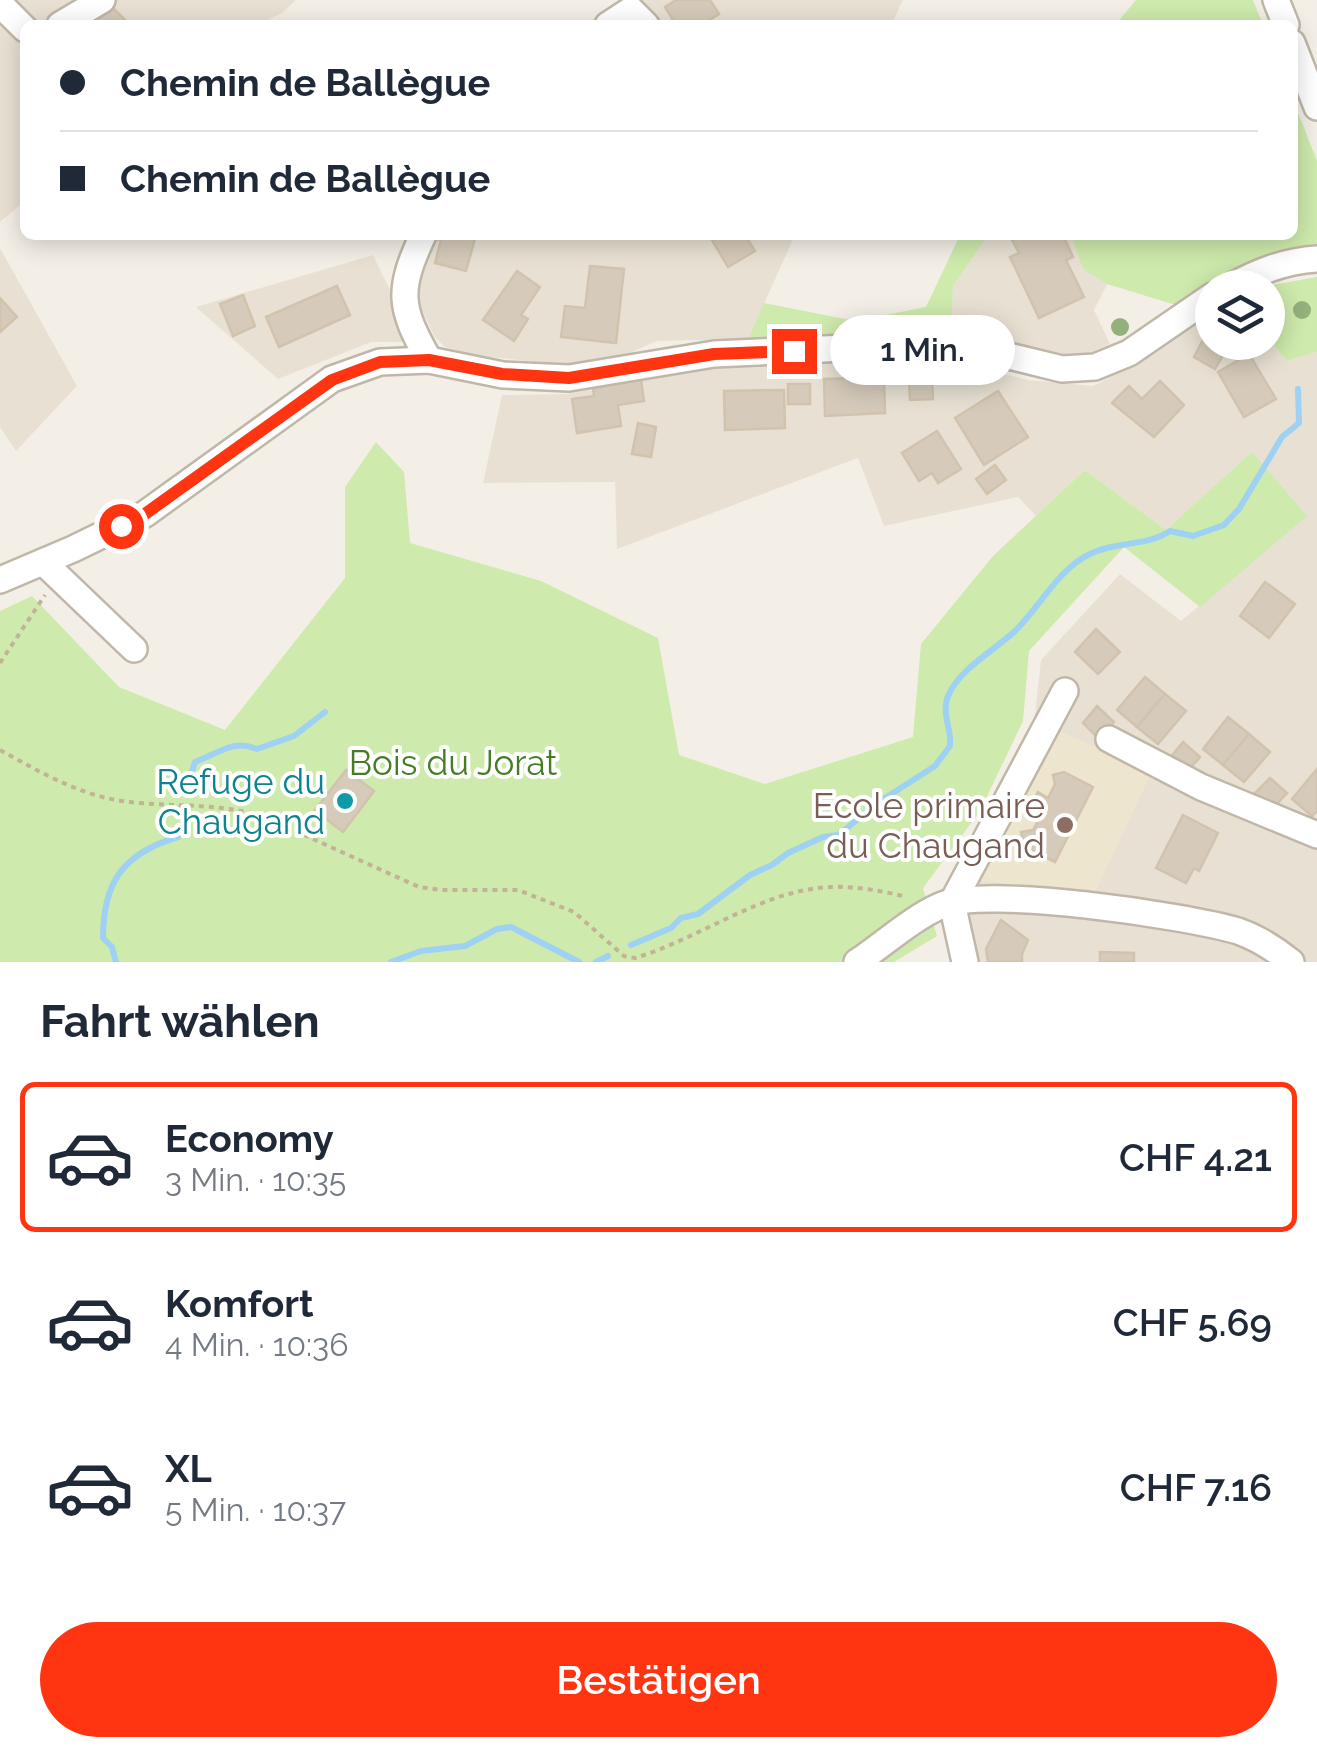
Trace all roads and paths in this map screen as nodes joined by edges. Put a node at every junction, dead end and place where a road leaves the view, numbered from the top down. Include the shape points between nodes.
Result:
1 (102, 0) edge
2 (0, 4) edge
3 (68, 20) edge
4 (616, 20) edge
5 (641, 20) edge
6 (20, 24) edge
7 (1298, 59) edge
8 (1317, 108) edge
9 (420, 240) edge
10 (1317, 259) edge
11 (1262, 270) edge
12 (1195, 308) edge
13 (429, 360) junction
14 (47, 566) junction
15 (0, 580) edge
16 (134, 650) dead end
17 (0, 662) edge
18 (1064, 691) dead end
19 (1108, 738) dead end
20 (0, 750) edge
21 (1317, 835) edge
22 (947, 904) junction
23 (857, 962) edge
24 (965, 962) edge
25 (1291, 962) edge

1 - 3 street
2 - 6 street
4 - 5 street via 631,10
7 - 8 street
9 - 13 street via 402,299
10 - 11 street
12 - 13 street via 1129,353 1094,367 1062,369 972,347 913,345 714,354 569,378
13 - 14 street via 380,362 332,380 145,514
14 - 15 street
14 - 16 street
14 - 17 path via 43,600
18 - 22 street
19 - 21 street
20 - 22 path via 62,784 103,797 262,816 419,886 518,890 574,912 624,956 635,958 792,892 868,888
22 - 23 street
22 - 24 street
22 - 25 street via 982,898 1122,909 1236,931

